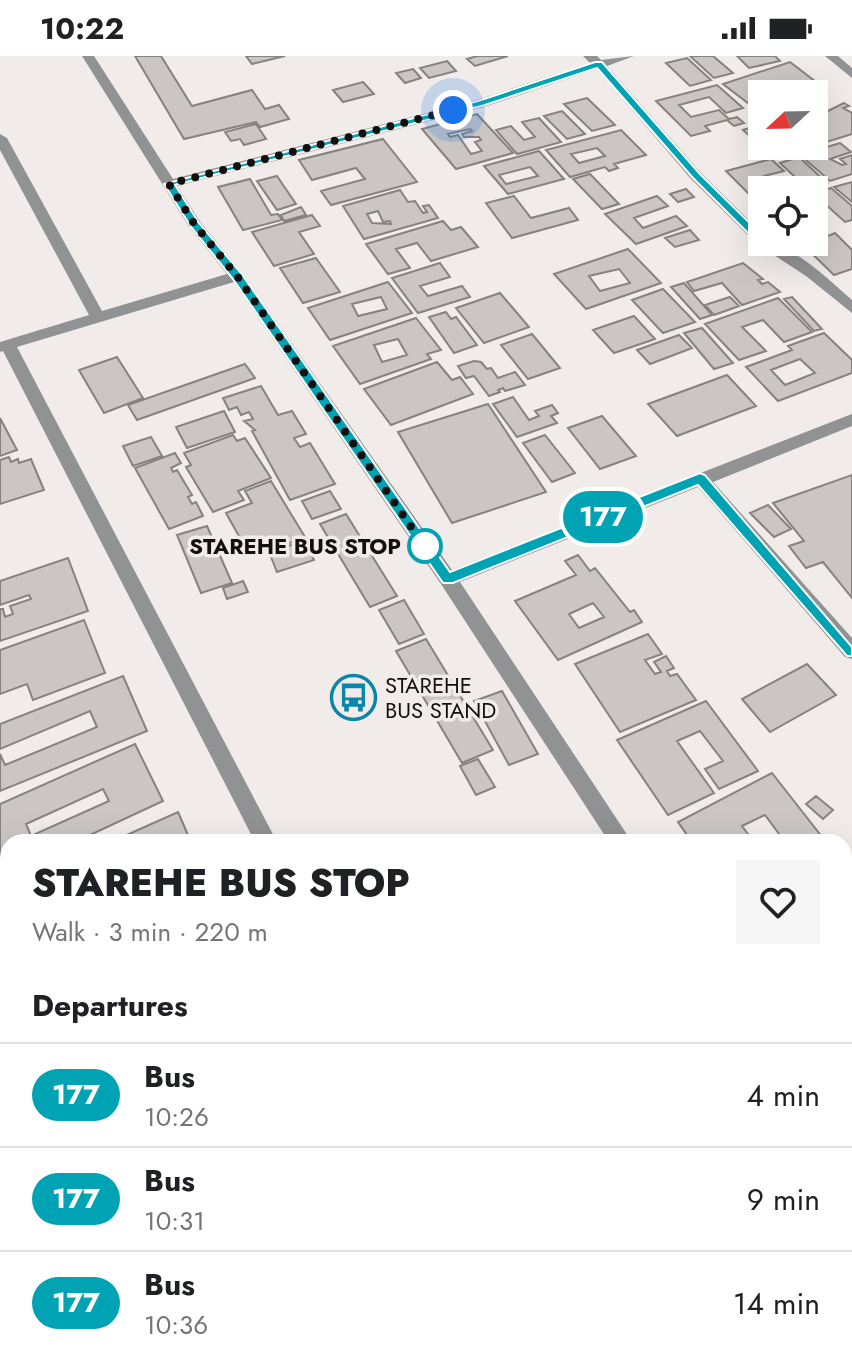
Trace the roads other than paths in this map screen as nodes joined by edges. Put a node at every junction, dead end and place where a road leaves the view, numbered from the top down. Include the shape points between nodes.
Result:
1 (88, 56) edge
2 (628, 56) edge
3 (831, 56) edge
4 (594, 60) edge
5 (852, 74) edge
6 (0, 138) edge
7 (169, 184) junction
8 (748, 227) edge
9 (785, 256) edge
10 (237, 276) junction
11 (852, 308) edge
12 (97, 316) junction
13 (4, 346) edge
14 (852, 420) edge
15 (700, 478) junction
16 (448, 579) junction
17 (852, 651) edge
18 (262, 834) edge
19 (616, 834) edge

1 - 7 street
2 - 4 street
3 - 5 street
4 - 7 street via 482,103
4 - 8 street
6 - 12 street
7 - 10 street
9 - 11 street
10 - 12 street
10 - 16 street
12 - 13 street
13 - 18 street
14 - 15 street
15 - 16 street
15 - 17 street
16 - 19 street

